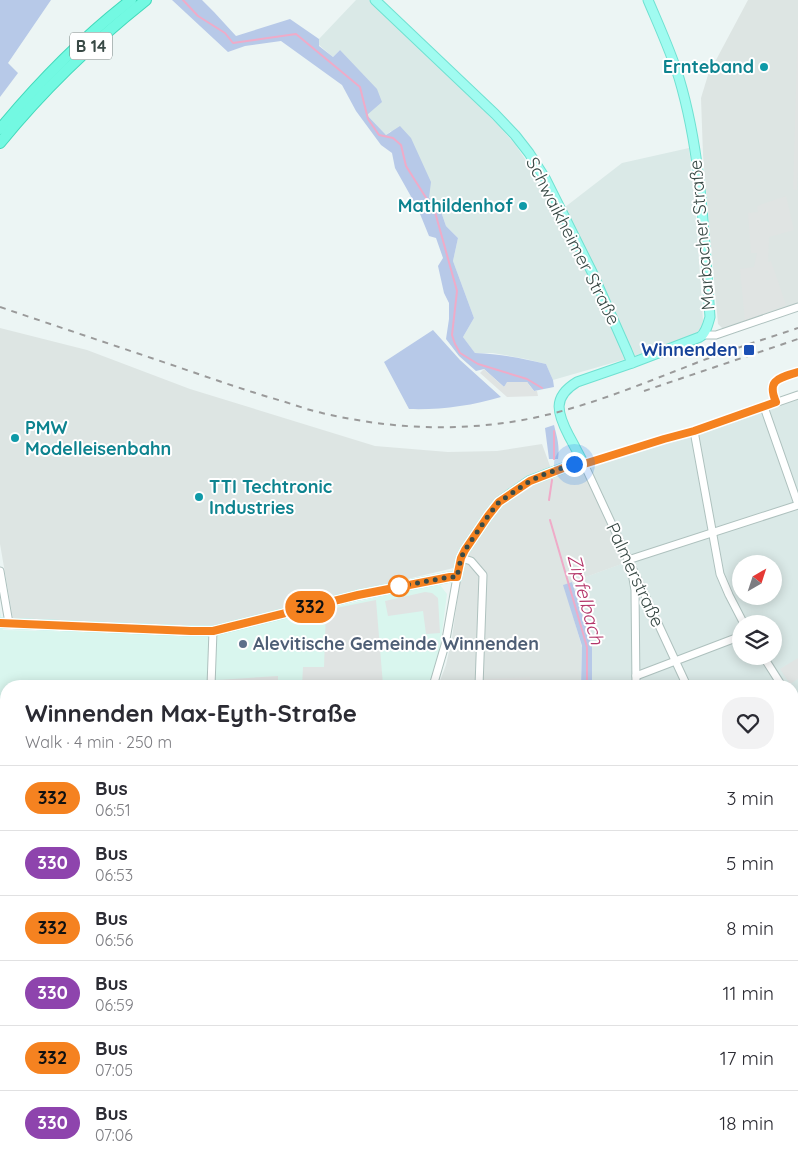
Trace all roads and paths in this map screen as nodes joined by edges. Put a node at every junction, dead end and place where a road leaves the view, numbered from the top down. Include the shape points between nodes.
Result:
1 (130, 0) edge
2 (146, 0) edge
3 (375, 0) edge
4 (648, 0) edge
5 (38, 93) junction
6 (0, 130) edge
7 (0, 143) edge
8 (798, 307) edge
9 (703, 335) junction
10 (632, 363) junction
11 (798, 395) edge
12 (764, 407) junction
13 (694, 431) junction
14 (584, 464) junction
15 (798, 504) edge
16 (713, 533) junction
17 (461, 558) junction
18 (628, 560) junction
19 (0, 571) edge
20 (457, 577) junction
21 (739, 615) edge
22 (4, 623) edge
23 (213, 631) junction
24 (732, 640) edge
25 (675, 662) junction
26 (769, 665) edge
27 (636, 676) junction
28 (211, 680) edge
29 (436, 680) edge
30 (479, 680) edge
31 (636, 680) edge
32 (684, 680) edge
33 (778, 680) edge

1 - 5 highway, B 14 via 61,61
2 - 5 highway, B 14
3 - 10 main road, Schwaikheimer Straße via 495,114 529,153 592,272
4 - 9 main road, Marbacher Straße via 678,78 697,164 710,316
5 - 6 highway, B 14
5 - 7 highway, B 14
8 - 9 street via 716,335
9 - 10 main road, Marbacher Straße
10 - 14 main road, Marbacher Straße via 569,386 559,401 561,418
11 - 12 street
12 - 13 street
12 - 15 street
13 - 14 street
13 - 16 street
14 - 17 main road via 545,474 513,491 488,516
14 - 18 street, Palmerstraße
15 - 16 street
16 - 18 street
16 - 21 street via 720,574
17 - 20 main road
17 - 30 street via 471,561 483,575
18 - 25 street, Palmerstraße
18 - 27 street via 634,590
19 - 22 street
20 - 23 main road via 377,591
20 - 29 street
22 - 23 main road
23 - 28 street
24 - 25 street
25 - 27 street
25 - 32 street, Palmerstraße
26 - 33 street
27 - 31 street

